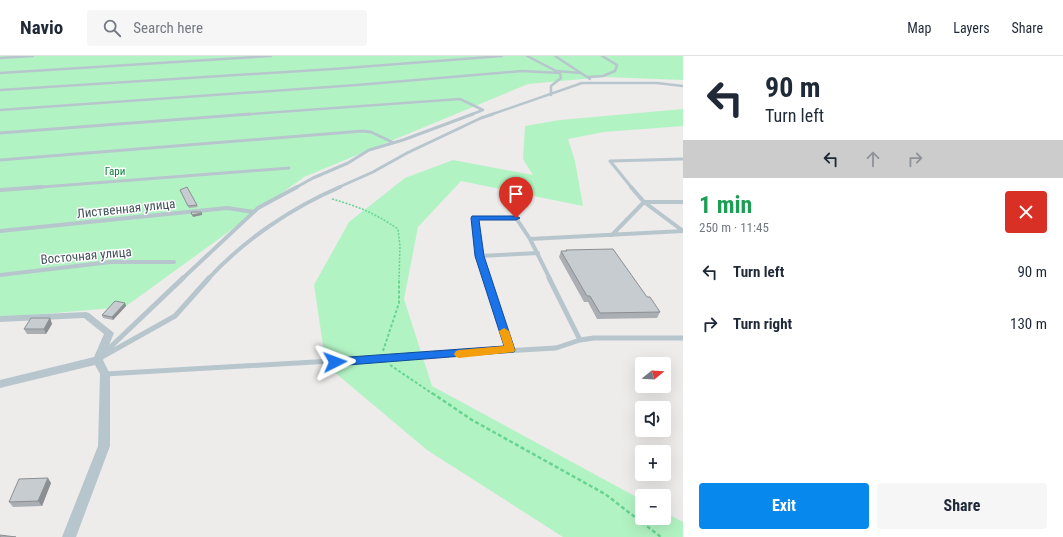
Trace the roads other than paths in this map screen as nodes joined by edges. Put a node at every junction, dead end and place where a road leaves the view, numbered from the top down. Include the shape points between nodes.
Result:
1 (27, 56) edge
2 (33, 56) edge
3 (271, 56) edge
4 (502, 56) edge
5 (527, 56) edge
6 (555, 56) edge
7 (602, 56) edge
8 (0, 58) edge
9 (556, 71) junction
10 (0, 73) edge
11 (560, 73) junction
12 (581, 73) junction
13 (588, 78) junction
14 (596, 83) junction
15 (683, 86) edge
16 (0, 90) edge
17 (551, 94) junction
18 (0, 110) edge
19 (0, 133) edge
20 (392, 142) dead end
21 (683, 159) edge
22 (0, 160) edge
23 (289, 168) dead end
24 (0, 190) edge
25 (644, 202) junction
26 (683, 202) edge
27 (254, 212) junction
28 (0, 231) edge
29 (683, 231) edge
30 (612, 234) junction
31 (530, 239) junction
32 (538, 253) junction
33 (479, 256) junction
34 (174, 262) dead end
35 (0, 275) edge
36 (0, 318) edge
37 (683, 338) edge
38 (580, 340) junction
39 (510, 350) junction
40 (98, 360) junction
41 (106, 374) junction
42 (0, 384) edge
43 (69, 537) edge

1 - 2 lane
1 - 8 lane
3 - 10 lane
4 - 16 lane
5 - 9 lane
6 - 12 lane
7 - 13 lane via 617,65 615,71
9 - 11 lane
9 - 12 lane
11 - 17 lane via 562,78 551,86
11 - 18 lane via 522,71
12 - 13 lane
13 - 14 lane
14 - 15 lane via 657,83
14 - 17 lane via 582,83
17 - 40 lane via 481,118 319,196 252,238 214,273 175,316
19 - 27 lane via 429,100 460,99 482,110 369,150 348,163 275,198
20 - 22 lane via 363,131
21 - 25 lane via 610,161
23 - 24 lane
25 - 26 lane
25 - 29 lane
25 - 30 lane
27 - 28 lane, Лиственная улица via 227,208
27 - 40 lane
29 - 30 lane
30 - 31 lane
31 - 32 lane
31 - 33 lane via 516,218 475,218
32 - 33 lane
32 - 38 lane
33 - 39 lane
34 - 35 lane, Восточная улица via 111,262
36 - 40 street via 86,315 109,333
37 - 38 lane
38 - 39 lane via 556,348
39 - 41 lane
40 - 41 street
40 - 42 street
41 - 43 street via 104,446

